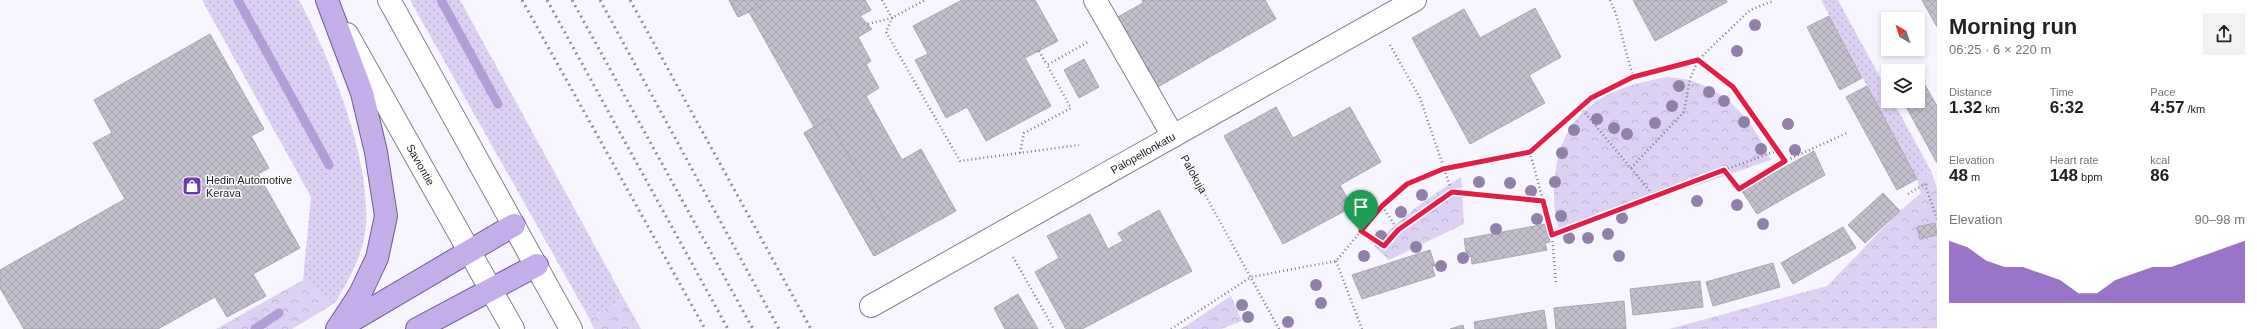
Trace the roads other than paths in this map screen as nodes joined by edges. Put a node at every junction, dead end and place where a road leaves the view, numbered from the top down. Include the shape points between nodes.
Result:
1 (328, 0) edge
2 (389, 0) edge
3 (1095, 0) edge
4 (1415, 0) edge
5 (1173, 136) junction
6 (514, 225) junction
7 (468, 252) junction
8 (537, 265) junction
9 (490, 290) junction
10 (871, 306) dead end
11 (337, 329) edge
12 (417, 329) edge
13 (513, 329) edge
14 (571, 329) edge

1 - 7 street, Saviontie
1 - 11 main road via 362,93 376,152 386,216 377,258 360,294
2 - 6 street
3 - 5 street
4 - 5 street, Palopellonkatu
5 - 10 street, Palopellonkatu
6 - 7 main road
6 - 8 street
7 - 9 street, Saviontie
7 - 11 main road
8 - 9 main road
8 - 14 street
9 - 12 main road
9 - 13 street, Saviontie

